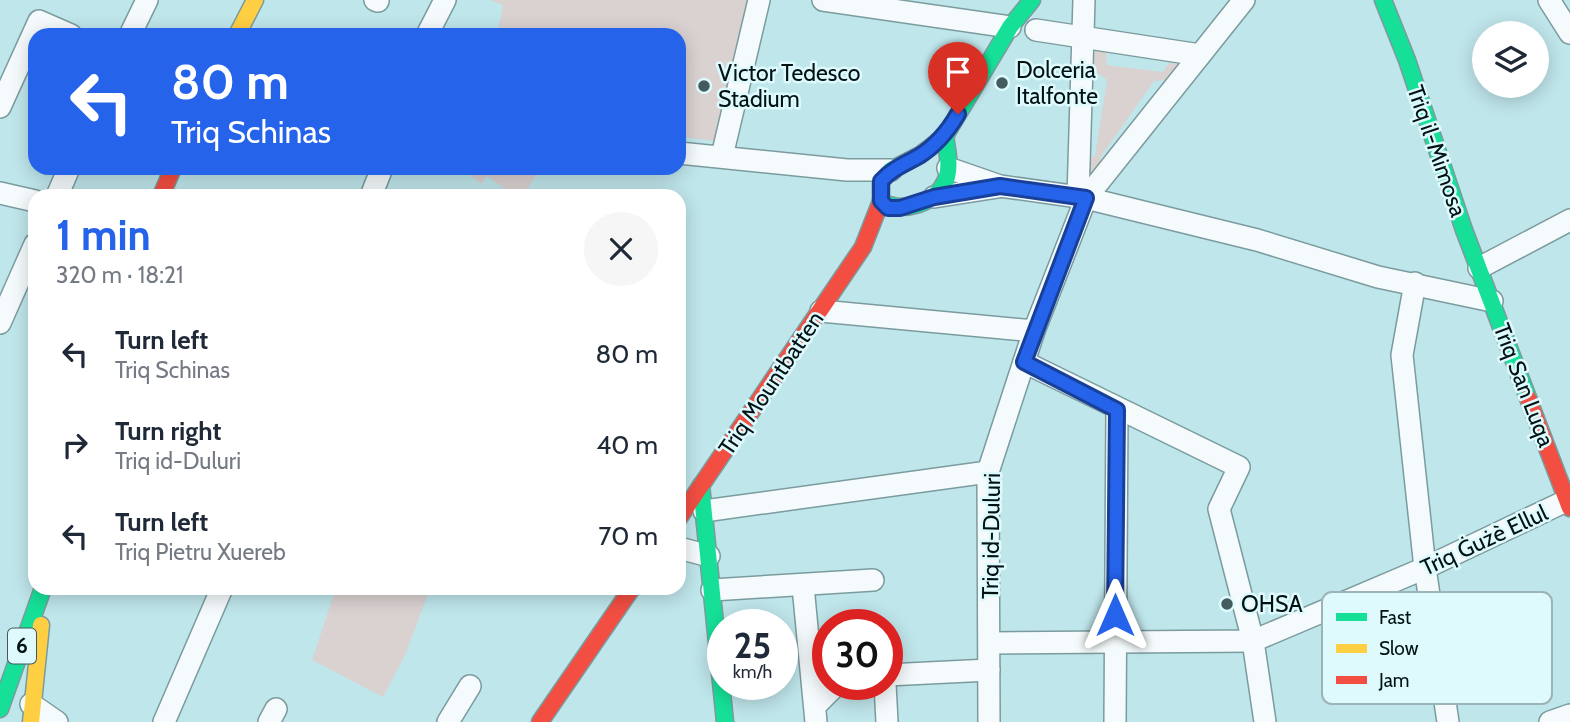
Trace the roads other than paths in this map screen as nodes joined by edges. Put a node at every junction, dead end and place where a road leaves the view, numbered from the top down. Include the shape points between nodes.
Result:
1 (147, 0) edge
2 (255, 0) edge
3 (445, 0) edge
4 (759, 0) edge
5 (822, 0) edge
6 (1032, 0) edge
7 (1084, 0) edge
8 (1244, 0) edge
9 (1383, 0) edge
10 (1549, 0) edge
11 (885, 5) edge
12 (1010, 27) junction
13 (36, 28) edge
14 (55, 28) edge
15 (133, 28) edge
16 (241, 28) edge
17 (430, 28) edge
18 (1037, 30) dead end
19 (1570, 33) edge
20 (1083, 37) junction
21 (28, 45) edge
22 (1200, 55) junction
23 (0, 107) edge
24 (945, 135) junction
25 (686, 153) edge
26 (920, 155) junction
27 (722, 156) junction
28 (948, 168) junction
29 (847, 170) junction
30 (891, 170) junction
31 (1000, 186) junction
32 (0, 193) edge
33 (881, 197) junction
34 (934, 197) junction
35 (1082, 198) junction
36 (28, 199) edge
37 (900, 208) junction
38 (1570, 220) edge
39 (863, 247) junction
40 (28, 260) edge
41 (1479, 268) junction
42 (1415, 283) junction
43 (1492, 301) junction
44 (821, 311) junction
45 (0, 323) edge
46 (1034, 331) junction
47 (1024, 362) junction
48 (1117, 410) junction
49 (988, 472) junction
50 (701, 485) junction
51 (1569, 503) edge
52 (686, 508) edge
53 (704, 511) junction
54 (686, 550) edge
55 (709, 556) junction
56 (1425, 568) junction
57 (873, 580) dead end
58 (803, 586) junction
59 (712, 590) junction
60 (1368, 592) edge
61 (1429, 592) edge
62 (42, 595) edge
63 (44, 595) edge
64 (219, 595) edge
65 (627, 595) edge
66 (1322, 612) edge
67 (41, 623) junction
68 (1115, 641) junction
69 (1253, 641) junction
70 (991, 643) junction
71 (989, 670) junction
72 (903, 674) edge
73 (470, 686) dead end
74 (886, 700) edge
75 (1445, 704) edge
76 (0, 709) edge
77 (815, 714) edge
78 (1570, 715) edge
79 (34, 716) edge
80 (10, 722) edge
81 (57, 722) edge
82 (164, 722) edge
83 (448, 722) edge
84 (540, 722) edge
85 (725, 722) edge
86 (887, 722) edge
87 (989, 722) edge
88 (1115, 722) edge
89 (1265, 722) edge
90 (1448, 722) edge
91 (1550, 722) edge

1 - 15 street
2 - 16 main road
3 - 17 street
4 - 27 street
5 - 11 street
6 - 12 main road
7 - 20 street
8 - 22 street
9 - 41 main road, Triq il-Mimosa
10 - 19 street
11 - 12 street
12 - 24 main road
13 - 14 street via 39,21
18 - 20 street
20 - 22 street
20 - 35 street
21 - 23 street
22 - 35 street
24 - 26 main road
24 - 28 main road
25 - 27 street
26 - 28 main road via 934,155
26 - 30 main road
27 - 29 street
28 - 31 street
28 - 34 main road via 947,180
29 - 30 street
29 - 33 street
30 - 33 main road via 881,181
31 - 34 street
31 - 35 street
32 - 36 street
33 - 37 main road via 888,208
33 - 39 main road, Triq Mountbatten
34 - 37 main road
35 - 42 street
35 - 46 street, Triq id-Duluri
37 - 39 main road, Triq Mountbatten
38 - 41 street
39 - 44 main road, Triq Mountbatten
40 - 45 street
41 - 43 main road, Triq il-Mimosa
42 - 43 street
42 - 56 street via 1402,355
43 - 51 main road, Triq San Luqa
44 - 46 street
44 - 50 main road, Triq Mountbatten
46 - 47 street, Triq id-Duluri
47 - 48 street
47 - 49 street, Triq id-Duluri
48 - 68 street
48 - 69 street via 1239,467 1219,509
49 - 53 street
49 - 70 street, Triq id-Duluri
50 - 52 main road, Triq Mountbatten
50 - 53 main road
51 - 56 street, Triq Ġużè Ellul
53 - 55 main road
54 - 55 street
55 - 59 main road
56 - 60 street, Triq Ġużè Ellul
56 - 61 street
57 - 58 street
58 - 59 street
58 - 77 street
59 - 85 main road
62 - 76 main road, 6
63 - 67 main road
64 - 82 street
65 - 84 main road
66 - 69 street, Triq Ġużè Ellul
67 - 79 main road
67 - 80 main road, 6
68 - 69 street, Triq Ġużè Ellul
68 - 70 street, Triq Ġużè Ellul
68 - 88 street
69 - 89 street
70 - 71 street, Triq id-Duluri
71 - 72 street
71 - 87 street, Triq id-Duluri
73 - 83 street
74 - 86 street
75 - 90 street
78 - 91 street
79 - 81 street

